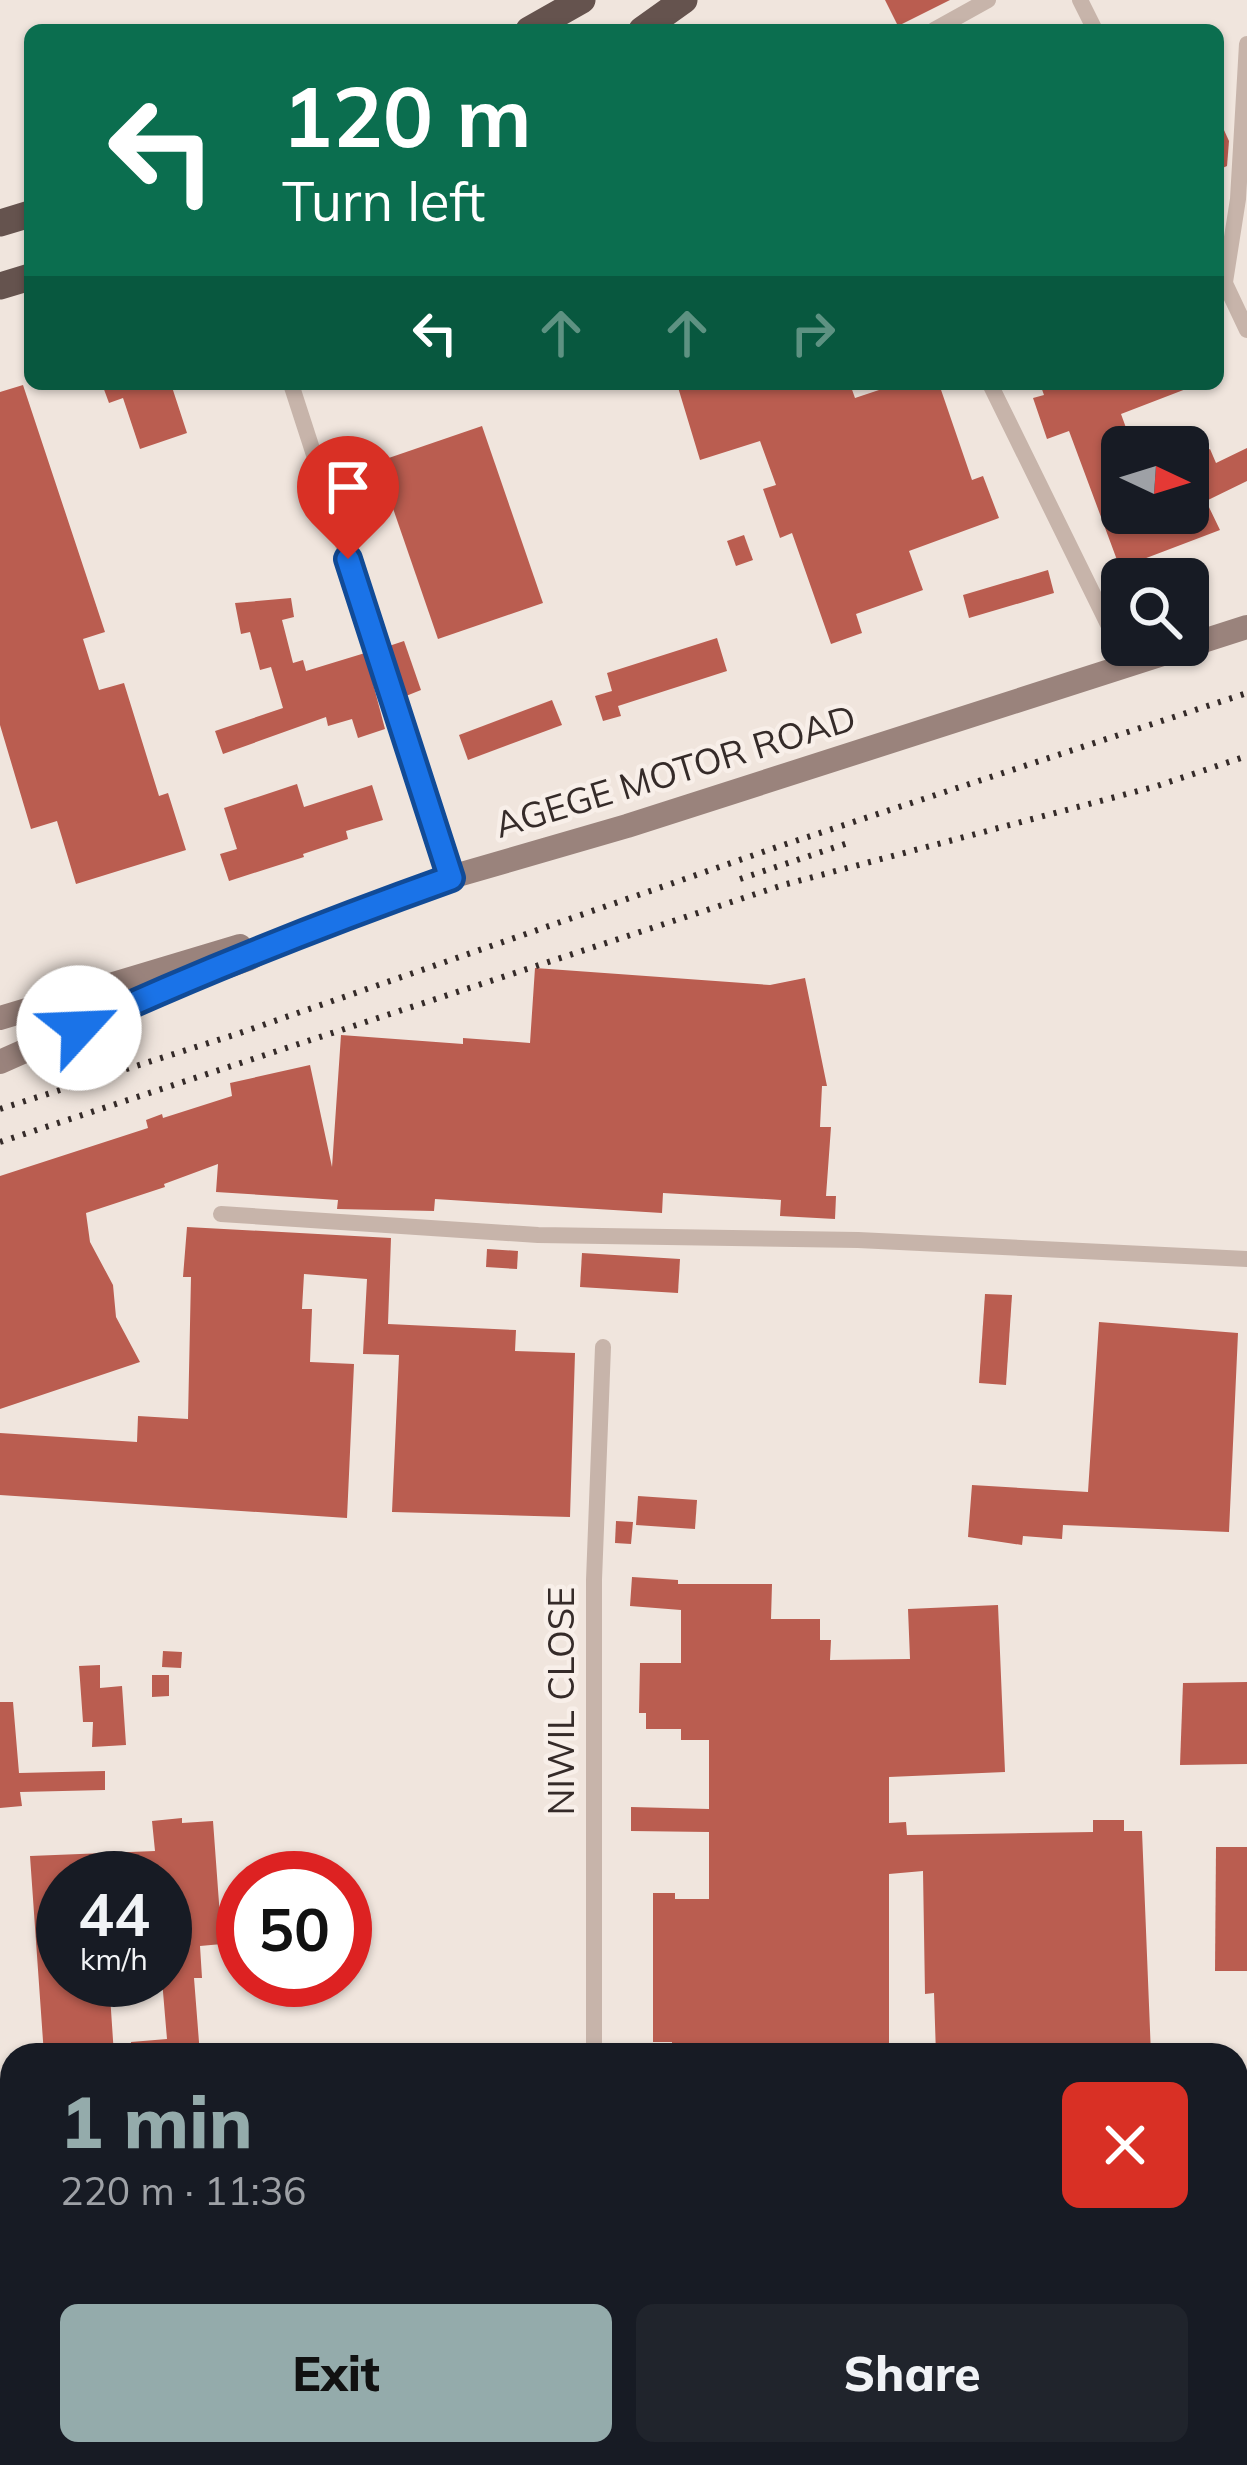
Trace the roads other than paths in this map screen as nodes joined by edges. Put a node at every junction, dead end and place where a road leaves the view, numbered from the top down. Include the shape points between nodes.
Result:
1 (582, 0) edge
2 (685, 0) edge
3 (988, 0) edge
4 (540, 24) edge
5 (651, 24) edge
6 (945, 24) edge
7 (1247, 44) edge
8 (1245, 148) edge
9 (1224, 264) edge
10 (1224, 279) edge
11 (1247, 330) edge
12 (292, 390) edge
13 (993, 390) edge
14 (1101, 610) edge
15 (1247, 627) edge
16 (1209, 639) edge
17 (1125, 666) edge
18 (451, 878) junction
19 (295, 934) junction
20 (0, 1018) edge
21 (0, 1062) edge
22 (221, 1214) dead end
23 (1247, 1259) edge
24 (603, 1347) dead end
25 (594, 2043) edge

1 - 4 highway
2 - 5 highway
3 - 6 street
7 - 8 street
8 - 9 street
10 - 11 street
12 - 18 street
13 - 14 street
15 - 16 main road, AGEGE MOTOR ROAD
17 - 18 main road, AGEGE MOTOR ROAD
18 - 19 main road, AGEGE MOTOR ROAD
19 - 20 main road
19 - 21 main road, AGEGE MOTOR ROAD
22 - 23 street via 538,1235
24 - 25 street, NIWIL CLOSE

